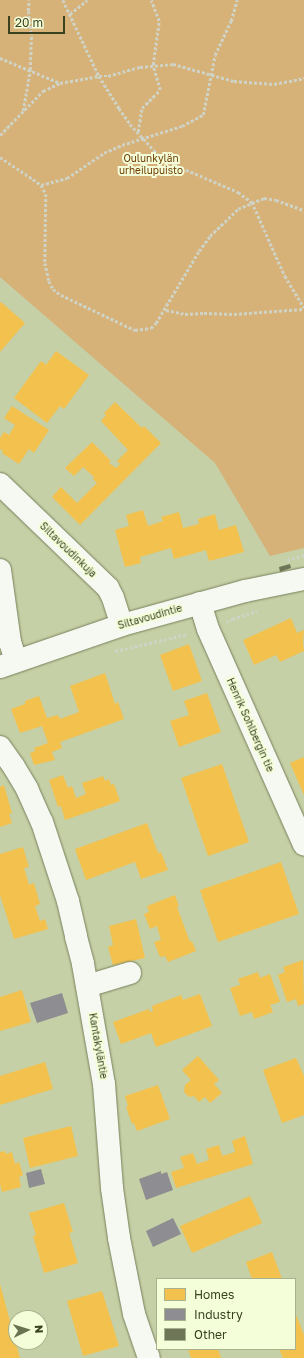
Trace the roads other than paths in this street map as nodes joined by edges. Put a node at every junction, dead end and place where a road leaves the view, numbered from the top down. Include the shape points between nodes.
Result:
1 (0, 484) edge
2 (0, 570) edge
3 (304, 579) edge
4 (200, 603) junction
5 (122, 625) junction
6 (8, 664) edge
7 (0, 747) edge
8 (304, 845) edge
9 (130, 973) dead end
10 (87, 986) junction
11 (149, 1358) edge

1 - 5 street, Siltavoudinkuja via 108,588
2 - 6 street via 10,642
3 - 4 street, Siltavoudintie
4 - 5 street, Siltavoudintie
4 - 8 street, Henrik Sohlbergin tie via 208,630
5 - 6 street, Siltavoudintie
7 - 10 street, Kantakyläntie via 27,789 42,822 68,901
9 - 10 street
10 - 11 street, Kantakyläntie via 104,1084 112,1188 119,1238 134,1314

